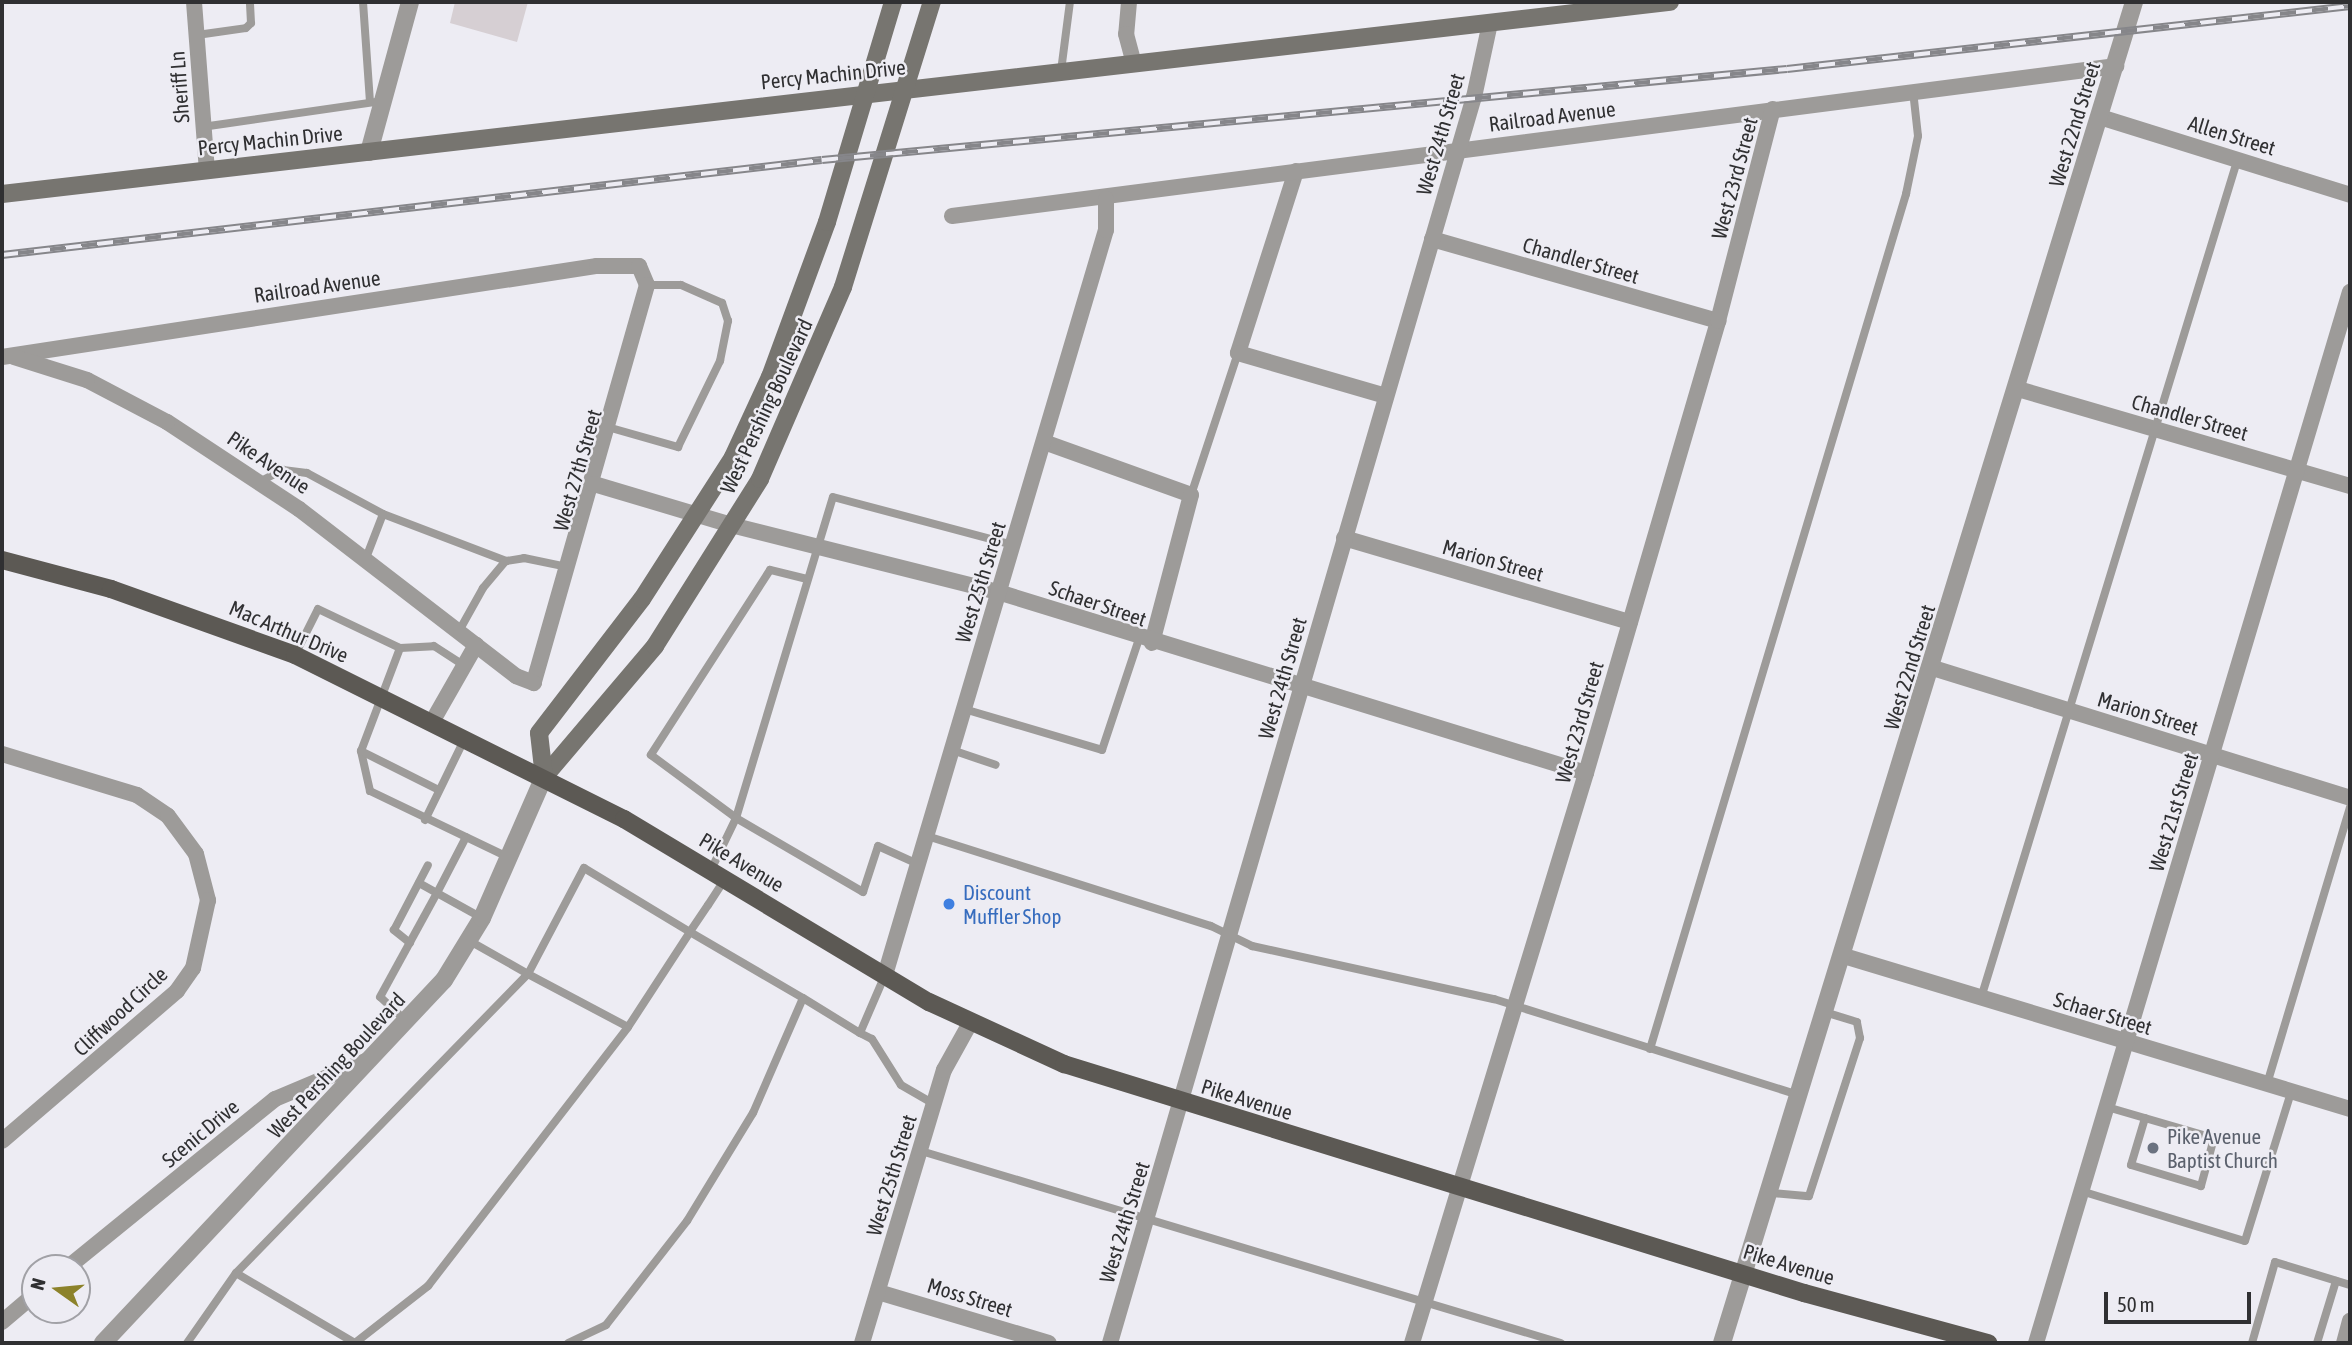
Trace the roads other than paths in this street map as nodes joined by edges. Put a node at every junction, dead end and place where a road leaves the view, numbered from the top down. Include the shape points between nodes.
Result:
1 (194, 2) edge
2 (250, 2) edge
3 (363, 2) edge
4 (410, 2) edge
5 (893, 2) edge
6 (932, 2) edge
7 (1070, 2) edge
8 (1129, 2) edge
9 (1670, 2) edge
10 (2134, 2) edge
11 (1647, 3) edge
12 (1490, 23) junction
13 (197, 35) junction
14 (1133, 64) junction
15 (2116, 66) junction
16 (1061, 71) junction
17 (904, 90) junction
18 (1913, 92) junction
19 (865, 95) junction
20 (376, 102) junction
21 (1773, 109) junction
22 (2100, 117) junction
23 (202, 127) junction
24 (1459, 149) junction
25 (369, 152) junction
26 (2238, 158) junction
27 (207, 170) junction
28 (1296, 171) junction
29 (2, 194) edge
30 (2350, 195) edge
31 (1106, 199) junction
32 (952, 216) dead end
33 (1432, 239) junction
34 (647, 285) junction
35 (2350, 292) edge
36 (1718, 321) junction
37 (1238, 353) junction
38 (8, 357) edge
39 (2018, 389) junction
40 (1386, 396) junction
41 (611, 428) junction
42 (2155, 429) junction
43 (1044, 442) junction
44 (2297, 471) junction
45 (259, 482) junction
46 (594, 484) junction
47 (2350, 486) edge
48 (1191, 495) junction
49 (383, 514) junction
50 (697, 514) junction
51 (735, 526) junction
52 (1344, 538) junction
53 (1013, 545) junction
54 (817, 546) junction
55 (366, 558) junction
56 (2, 560) edge
57 (506, 561) junction
58 (571, 568) junction
59 (807, 579) junction
60 (999, 592) junction
61 (1630, 622) junction
62 (459, 631) junction
63 (1145, 641) junction
64 (477, 645) junction
65 (400, 649) junction
66 (295, 654) junction
67 (465, 666) junction
68 (1933, 668) junction
69 (534, 683) joint
70 (1301, 686) junction
71 (381, 698) junction
72 (964, 709) junction
73 (2069, 710) junction
74 (432, 722) junction
75 (465, 738) junction
76 (952, 750) junction
77 (361, 751) junction
78 (2, 754) edge
79 (2212, 755) junction
80 (996, 765) dead end
81 (1586, 773) junction
82 (544, 777) junction
83 (439, 790) junction
84 (2350, 798) edge
85 (2350, 807) edge
86 (736, 818) junction
87 (425, 820) junction
88 (927, 836) junction
89 (466, 837) junction
90 (508, 857) junction
91 (918, 864) junction
92 (428, 865) dead end
93 (718, 874) junction
94 (419, 883) junction
95 (437, 893) junction
96 (482, 918) junction
97 (690, 932) junction
98 (1228, 934) junction
99 (470, 941) junction
100 (410, 943) junction
101 (1844, 956) junction
102 (528, 974) junction
103 (885, 975) junction
104 (1981, 998) junction
105 (803, 999) junction
106 (1516, 1007) junction
107 (1827, 1013) junction
108 (409, 1023) junction
109 (971, 1023) junction
110 (628, 1027) junction
111 (860, 1032) junction
112 (2126, 1042) junction
113 (1650, 1049) junction
114 (377, 1056) junction
115 (2267, 1084) junction
116 (2291, 1091) junction
117 (1802, 1096) junction
118 (1181, 1103) junction
119 (934, 1104) junction
120 (2107, 1107) junction
121 (2350, 1110) edge
122 (2145, 1118) junction
123 (2, 1141) edge
124 (921, 1151) junction
125 (1459, 1186) junction
126 (2081, 1191) junction
127 (1772, 1193) junction
128 (1147, 1219) junction
129 (84, 1254) edge
130 (236, 1273) junction
131 (1747, 1275) junction
132 (2336, 1281) junction
133 (2350, 1285) edge
134 (878, 1292) junction
135 (1424, 1302) junction
136 (21, 1306) edge
137 (2350, 1321) edge
138 (2, 1322) edge
139 (103, 1343) edge
140 (187, 1343) edge
141 (355, 1343) edge
142 (568, 1343) edge
143 (862, 1343) edge
144 (1049, 1343) edge
145 (1110, 1343) edge
146 (1412, 1343) edge
147 (1561, 1343) edge
148 (1722, 1343) edge
149 (1988, 1343) edge
150 (2036, 1343) edge
151 (2252, 1343) edge
152 (2317, 1343) edge
153 (2344, 1343) edge

1 - 13 street, Sheriff Ln
2 - 13 lane via 251,23 246,28
3 - 20 lane
4 - 20 street
5 - 19 main road, West Pershing Boulevard
6 - 17 main road, West Pershing Boulevard
7 - 16 lane
8 - 14 street via 1126,34
9 - 11 main road, Percy Machin Drive
10 - 15 street, West 22nd Street
11 - 12 main road, Percy Machin Drive
12 - 14 main road, Percy Machin Drive
12 - 24 street, West 24th Street
13 - 23 street, Sheriff Ln
14 - 16 main road, Percy Machin Drive
15 - 18 street, Railroad Avenue
15 - 22 street, West 22nd Street
16 - 17 main road, Percy Machin Drive
17 - 19 main road, Percy Machin Drive
17 - 51 main road, West Pershing Boulevard via 825,335
18 - 21 street, Railroad Avenue
18 - 113 lane via 1918,136 1906,194
19 - 25 main road, Percy Machin Drive
19 - 50 main road, West Pershing Boulevard via 797,311 733,457
20 - 23 lane
20 - 25 street
21 - 24 street, Railroad Avenue
21 - 36 street, West 23rd Street
22 - 26 street, Allen Street
22 - 39 street, West 22nd Street
23 - 27 street, Sheriff Ln
24 - 28 street, Railroad Avenue
24 - 33 street, West 24th Street
25 - 27 main road, Percy Machin Drive
26 - 30 street, Allen Street
26 - 42 lane
27 - 29 main road, Percy Machin Drive
28 - 31 street, Railroad Avenue
28 - 37 street
31 - 32 street, Railroad Avenue
31 - 43 street, West 25th Street via 1106,230
33 - 36 street, Chandler Street
33 - 40 street, West 24th Street
34 - 38 street, Railroad Avenue via 639,267 597,266 121,335
34 - 41 street, West 27th Street
34 - 41 lane via 681,285 722,303 728,321 720,361 678,447
35 - 44 street, West 21st Street
36 - 61 street, West 23rd Street
37 - 40 street
37 - 48 lane
38 - 45 street, Pike Avenue via 55,367 111,391
39 - 42 street, Chandler Street
39 - 68 street, West 22nd Street
40 - 52 street, West 24th Street
41 - 46 street, West 27th Street
42 - 44 street, Chandler Street
42 - 73 lane
43 - 48 street
43 - 53 street, West 25th Street
44 - 47 street, Chandler Street
44 - 79 street, West 21st Street
45 - 49 lane via 283,470 307,473
45 - 55 street, Pike Avenue
46 - 50 street, Schaer Street
46 - 58 street, West 27th Street
48 - 63 street
49 - 55 lane
49 - 57 lane
50 - 51 street, Schaer Street
50 - 82 main road, West Pershing Boulevard via 642,599 539,733
51 - 54 street, Schaer Street
51 - 82 main road, West Pershing Boulevard via 655,646
52 - 61 street, Marion Street
52 - 70 street, West 24th Street
53 - 54 lane via 833,497
53 - 60 street, West 25th Street
54 - 59 lane
54 - 60 street, Schaer Street
55 - 62 street, Pike Avenue
56 - 66 main road, Mac Arthur Drive via 123,593
57 - 58 lane via 524,558
57 - 62 lane
58 - 69 street, West 27th Street
59 - 86 lane
59 - 86 lane via 770,570 650,755
60 - 63 street, Schaer Street
60 - 72 street, West 25th Street
61 - 81 street, West 23rd Street
62 - 64 street, Pike Avenue
63 - 70 street, Schaer Street
63 - 72 lane via 1102,750
64 - 67 street
64 - 69 street, Pike Avenue via 516,676
65 - 66 lane via 318,609
65 - 67 lane via 434,646
65 - 71 lane
66 - 71 main road, Mac Arthur Drive
67 - 74 street
68 - 73 street, Marion Street
68 - 101 street, West 22nd Street
70 - 81 street, Schaer Street
70 - 98 street, West 24th Street
71 - 74 main road, Mac Arthur Drive
71 - 77 lane
72 - 76 street, West 25th Street
73 - 79 street, Marion Street
73 - 104 lane
74 - 75 main road, Mac Arthur Drive
75 - 82 main road, Mac Arthur Drive
75 - 83 lane
76 - 80 lane
76 - 88 street, West 25th Street
77 - 83 lane
77 - 87 lane via 370,791
78 - 123 street, Cliffwood Circle via 137,795 168,816 196,854 208,900 193,968 177,991
79 - 84 street, Marion Street
79 - 112 street, West 21st Street
81 - 106 street, West 23rd Street
82 - 90 street, West Pershing Boulevard
82 - 93 main road, Pike Avenue
83 - 87 lane
85 - 115 lane
86 - 91 lane via 863,892 878,846
86 - 93 lane
87 - 89 lane via 443,833
88 - 91 street, West 25th Street
88 - 98 lane
89 - 90 lane
89 - 95 lane
90 - 96 street, West Pershing Boulevard
91 - 103 street, West 25th Street
92 - 94 lane
93 - 97 lane
93 - 103 main road, Pike Avenue
94 - 95 lane
94 - 100 lane via 394,930
95 - 96 lane
95 - 100 lane
96 - 99 street, West Pershing Boulevard
97 - 102 lane via 584,868
97 - 105 lane
97 - 110 lane
98 - 106 lane via 1252,946
98 - 118 street, West 24th Street
99 - 102 lane
99 - 108 street, West Pershing Boulevard
100 - 108 lane via 380,997
101 - 104 street, Schaer Street
101 - 107 street, West 22nd Street
102 - 110 lane
102 - 130 lane
103 - 109 main road, Pike Avenue
103 - 111 lane
104 - 112 street, Schaer Street
105 - 111 lane
105 - 142 lane via 753,1113 687,1221 606,1325
106 - 113 lane
106 - 125 street, West 23rd Street
107 - 117 street, West 22nd Street
107 - 127 lane via 1857,1022 1860,1038 1809,1196
108 - 114 street, West Pershing Boulevard
109 - 118 main road, Pike Avenue via 1064,1064
109 - 119 street, West 25th Street via 944,1070
110 - 141 lane via 428,1286
111 - 119 lane via 872,1039 901,1085
112 - 115 street, Schaer Street
112 - 120 street, West 21st Street
113 - 117 lane
114 - 129 street, Scenic Drive via 275,1099
114 - 139 street, West Pershing Boulevard
115 - 116 street, Schaer Street
116 - 121 street, Schaer Street
116 - 126 lane via 2245,1241
117 - 127 street, West 22nd Street
118 - 125 main road, Pike Avenue
118 - 128 street, West 24th Street
119 - 124 street, West 25th Street
120 - 122 lane
120 - 126 street, West 21st Street
122 - 122 lane via 2214,1139 2201,1186 2131,1165
124 - 128 lane
124 - 134 street, West 25th Street
125 - 131 main road, Pike Avenue
125 - 135 street, West 23rd Street
126 - 150 street, West 21st Street
127 - 131 street, West 22nd Street
128 - 135 lane
128 - 145 street, West 24th Street
130 - 140 lane
130 - 141 lane
131 - 148 street, West 22nd Street
131 - 149 main road, Pike Avenue
132 - 133 lane
132 - 151 lane via 2275,1262
132 - 152 lane
134 - 143 street, West 25th Street
134 - 144 street, Moss Street
135 - 146 street, West 23rd Street
135 - 147 lane
136 - 138 street
137 - 153 street

